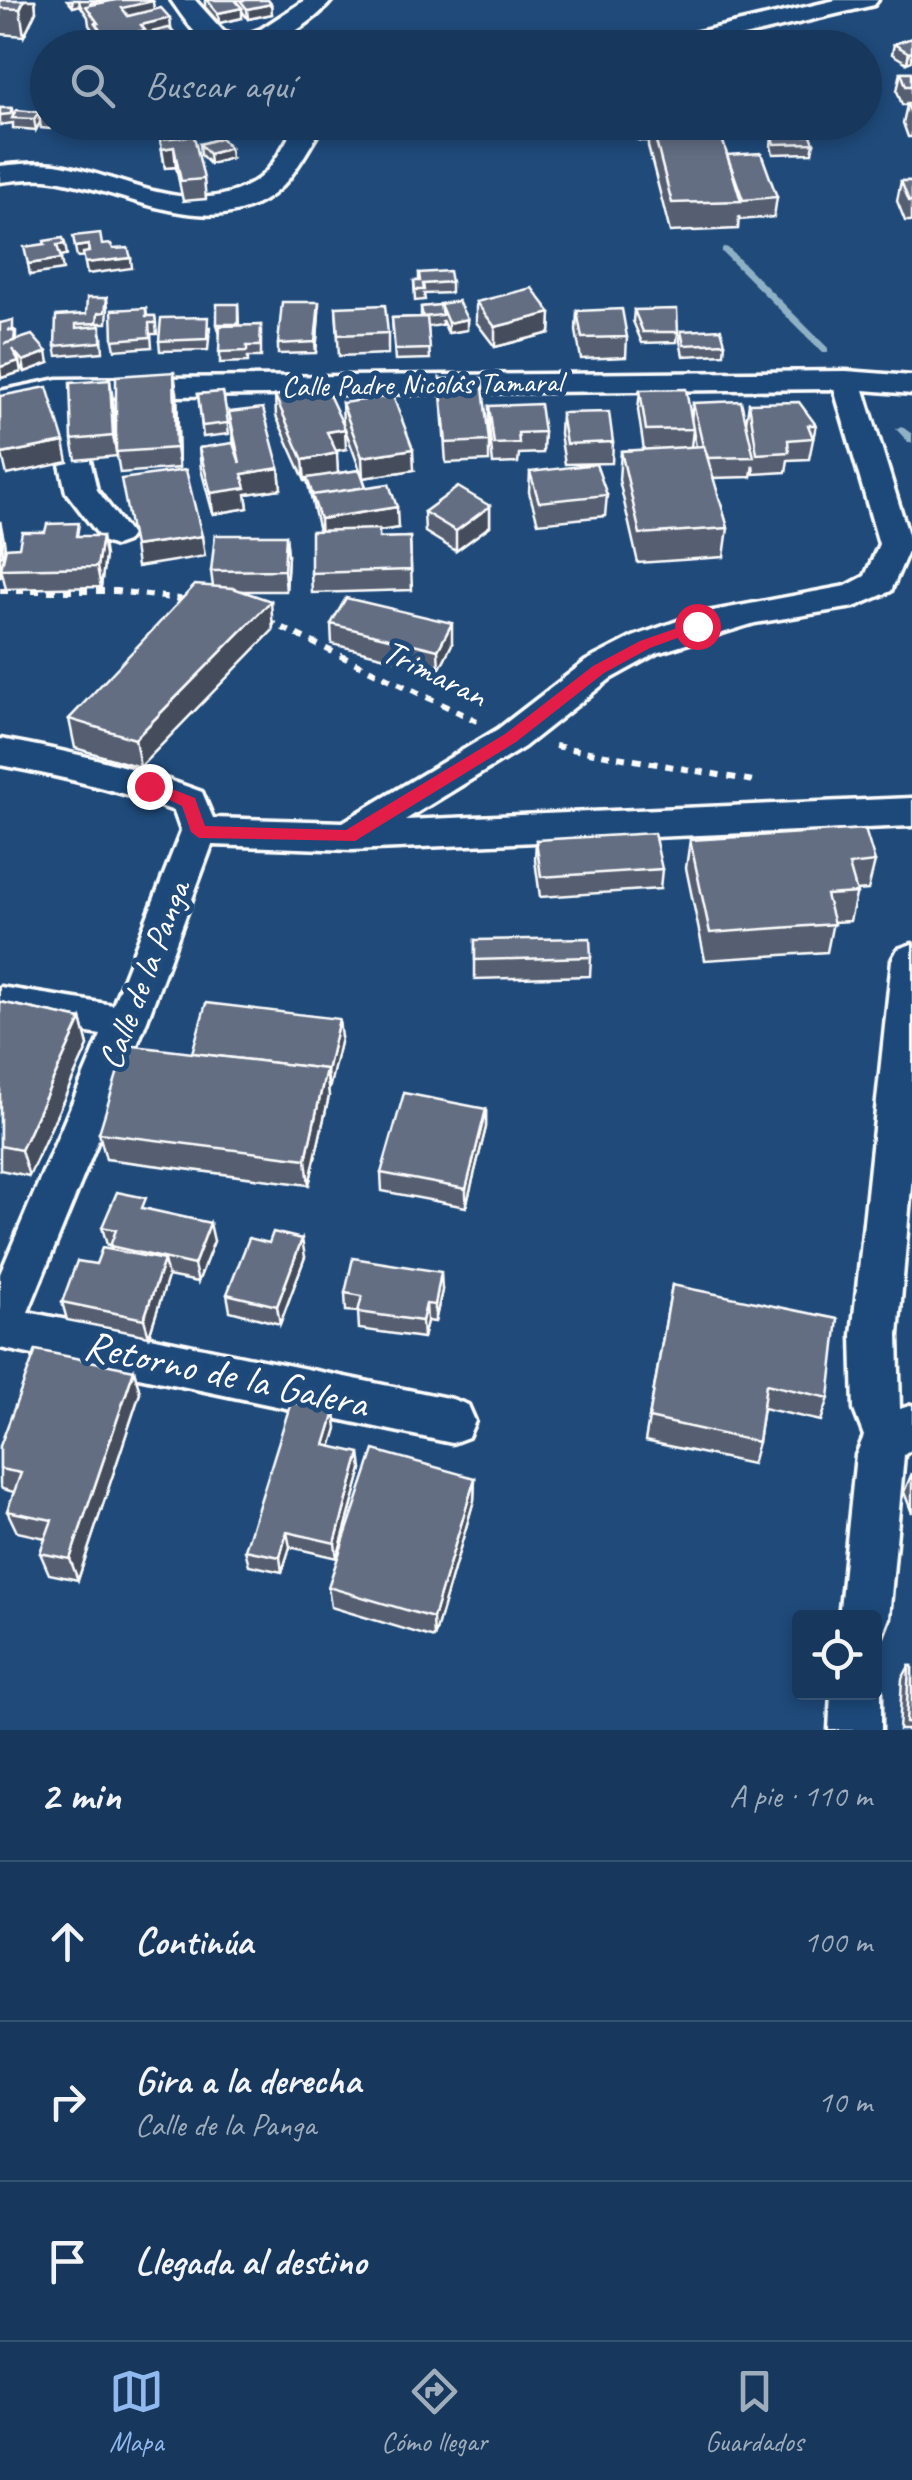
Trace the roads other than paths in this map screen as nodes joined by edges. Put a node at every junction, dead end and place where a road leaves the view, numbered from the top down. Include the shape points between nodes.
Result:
1 (182, 0) edge
2 (320, 0) edge
3 (866, 0) edge
4 (209, 30) edge
5 (274, 30) edge
6 (737, 30) edge
7 (298, 140) edge
8 (0, 174) edge
9 (912, 368) edge
10 (846, 380) junction
11 (912, 385) edge
12 (58, 388) junction
13 (0, 400) edge
14 (116, 535) dead end
15 (0, 752) edge
16 (912, 812) edge
17 (199, 832) junction
18 (349, 836) junction
19 (912, 960) edge
20 (0, 1002) edge
21 (126, 1023) junction
22 (0, 1327) edge
23 (452, 1422) dead end
24 (899, 1432) edge
25 (865, 1610) edge
26 (856, 1700) edge
27 (855, 1730) edge

1 - 4 street
2 - 5 street
3 - 6 street
7 - 8 street via 268,184 223,202 183,206 56,172
9 - 10 street, Calle Padre Nicolás Tamaral
10 - 11 street, Calle Padre Nicolás Tamaral
10 - 12 street, Calle Padre Nicolás Tamaral
10 - 18 street via 895,544 878,583 854,596 756,612 645,645 598,670 511,738
12 - 13 street, Calle Padre Nicolás Tamaral
12 - 14 street via 82,492
15 - 17 street via 61,762 189,802
16 - 18 street
17 - 18 street
17 - 21 street, Calle de la Panga
19 - 24 street via 875,1335 878,1410
20 - 21 street
21 - 22 street, Calle de la Panga
22 - 23 street, Retorno de la Galera
24 - 25 street via 877,1474
26 - 27 street

